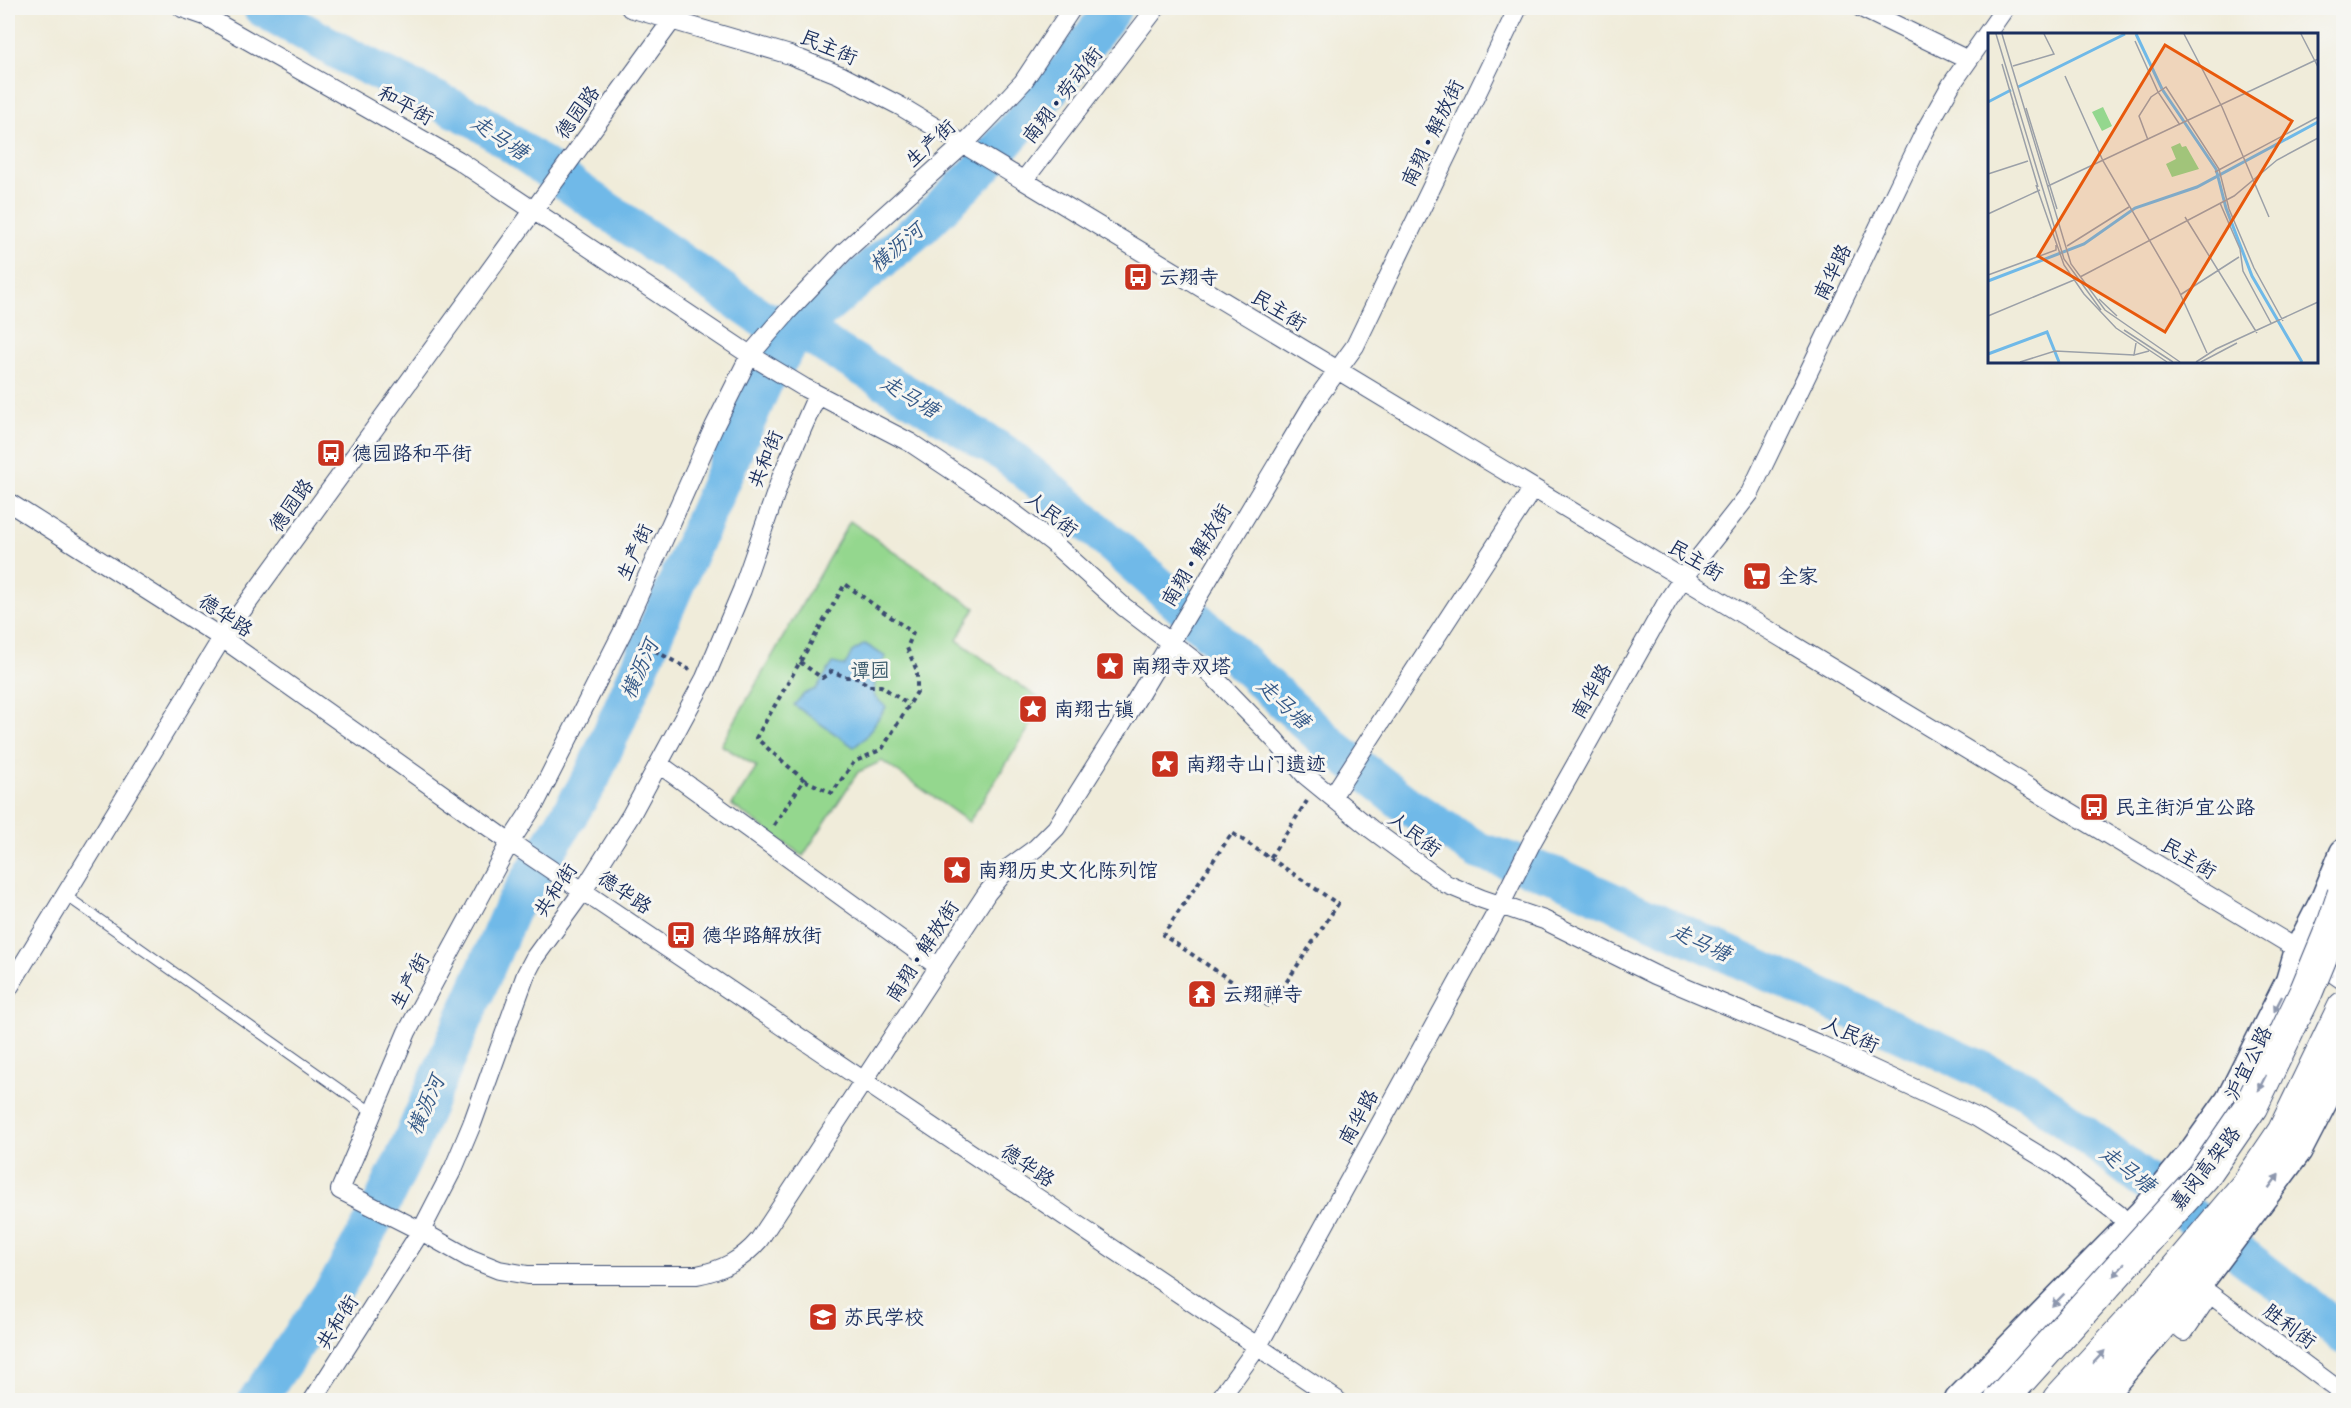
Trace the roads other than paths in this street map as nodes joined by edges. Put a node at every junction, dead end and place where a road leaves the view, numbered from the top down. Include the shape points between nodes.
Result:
1 (182, 8) edge
2 (630, 8) edge
3 (1072, 8) edge
4 (1156, 8) edge
5 (1518, 8) edge
6 (1861, 8) edge
7 (2005, 8) edge
8 (676, 14) edge
9 (1968, 60) junction
10 (964, 144) junction
11 (1024, 180) junction
12 (534, 209) junction
13 (750, 355) junction
14 (1338, 370) junction
15 (817, 395) junction
16 (1533, 488) junction
17 (8, 502) edge
18 (1683, 578) junction
19 (222, 638) junction
20 (1171, 641) junction
21 (659, 764) junction
22 (1332, 797) junction
23 (510, 842) junction
24 (2343, 853) edge
25 (583, 891) junction
26 (2343, 894) edge
27 (65, 895) junction
28 (1501, 904) junction
29 (2299, 950) junction
30 (939, 967) junction
31 (2343, 981) edge
32 (8, 989) edge
33 (2343, 1008) edge
34 (2343, 1061) edge
35 (864, 1082) junction
36 (372, 1112) junction
37 (348, 1194) joint
38 (2137, 1220) junction
39 (421, 1231) junction
40 (2209, 1282) junction
41 (1258, 1346) junction
42 (2343, 1394) edge
43 (313, 1401) edge
44 (1219, 1401) edge
45 (1337, 1401) edge
46 (1959, 1401) edge
47 (2001, 1401) edge
48 (2059, 1401) edge
49 (2098, 1401) edge

1 - 12 street, 和平街 via 205,16 448,154
2 - 8 street, 民主街
3 - 10 street, 生产街 via 1023,82
4 - 11 street, 南翔 • 劳动街
5 - 14 street, 南翔 • 解放街 via 1355,346
6 - 9 street
7 - 9 street, 南华路
8 - 10 street, 民主街 via 814,64 900,106
8 - 12 street, 德园路
9 - 18 street, 南华路 via 1925,131 1750,493
10 - 11 street, 民主街
10 - 13 street, 生产街 via 852,245
11 - 14 street, 民主街
12 - 13 street, 和平街
12 - 19 street, 德园路
13 - 15 street, 人民街
13 - 23 street, 生产街 via 622,633 535,804
14 - 16 street, 民主街
14 - 20 street, 南翔 • 解放街 via 1313,404
15 - 20 street, 人民街 via 911,443 987,493
15 - 21 street, 共和街 via 770,504 730,622
16 - 18 street, 民主街
16 - 22 street
17 - 19 street, 德华路
18 - 28 street, 南华路 via 1532,842
18 - 29 street, 民主街
19 - 23 street, 德华路
19 - 27 street, 德园路
20 - 22 street, 人民街 via 1230,693 1305,775
20 - 30 street, 南翔 • 解放街 via 1056,828 998,879
21 - 25 street, 共和街
21 - 30 street
22 - 28 street, 人民街 via 1446,884
23 - 25 street, 德华路
23 - 36 street, 生产街 via 407,1032
24 - 29 main road, 沪宜公路
25 - 35 street, 德华路
25 - 39 street, 共和街 via 535,957 518,990 472,1124
26 -> 47 highway, 嘉闵高架路, bridge via 2306,992 2251,1106 2203,1176
27 - 32 street, 德园路
27 - 36 lane
28 - 38 street, 人民街 via 1976,1117 2055,1165 2118,1214
28 - 41 street, 南华路
29 - 31 street, 民主街
29 -> 38 main road, 沪宜公路 via 2290,981 2230,1100
30 - 35 street, 南翔 • 解放街
48 -> 33 highway via 2248,1185 2284,1132
40 -> 34 main road via 2239,1228 2298,1149
35 - 39 street, 南翔 • 解放街 via 759,1240 737,1261 712,1272 514,1274 485,1266
35 - 41 street, 德华路
36 - 37 street, 生产街
37 - 39 street, 南翔 • 解放街
38 -> 46 main road, 沪宜公路
39 - 43 street, 共和街
40 - 42 street, 胜利街
40 - 49 main road via 2168,1319
41 - 44 street, 南华路
41 - 45 street, 德华路

